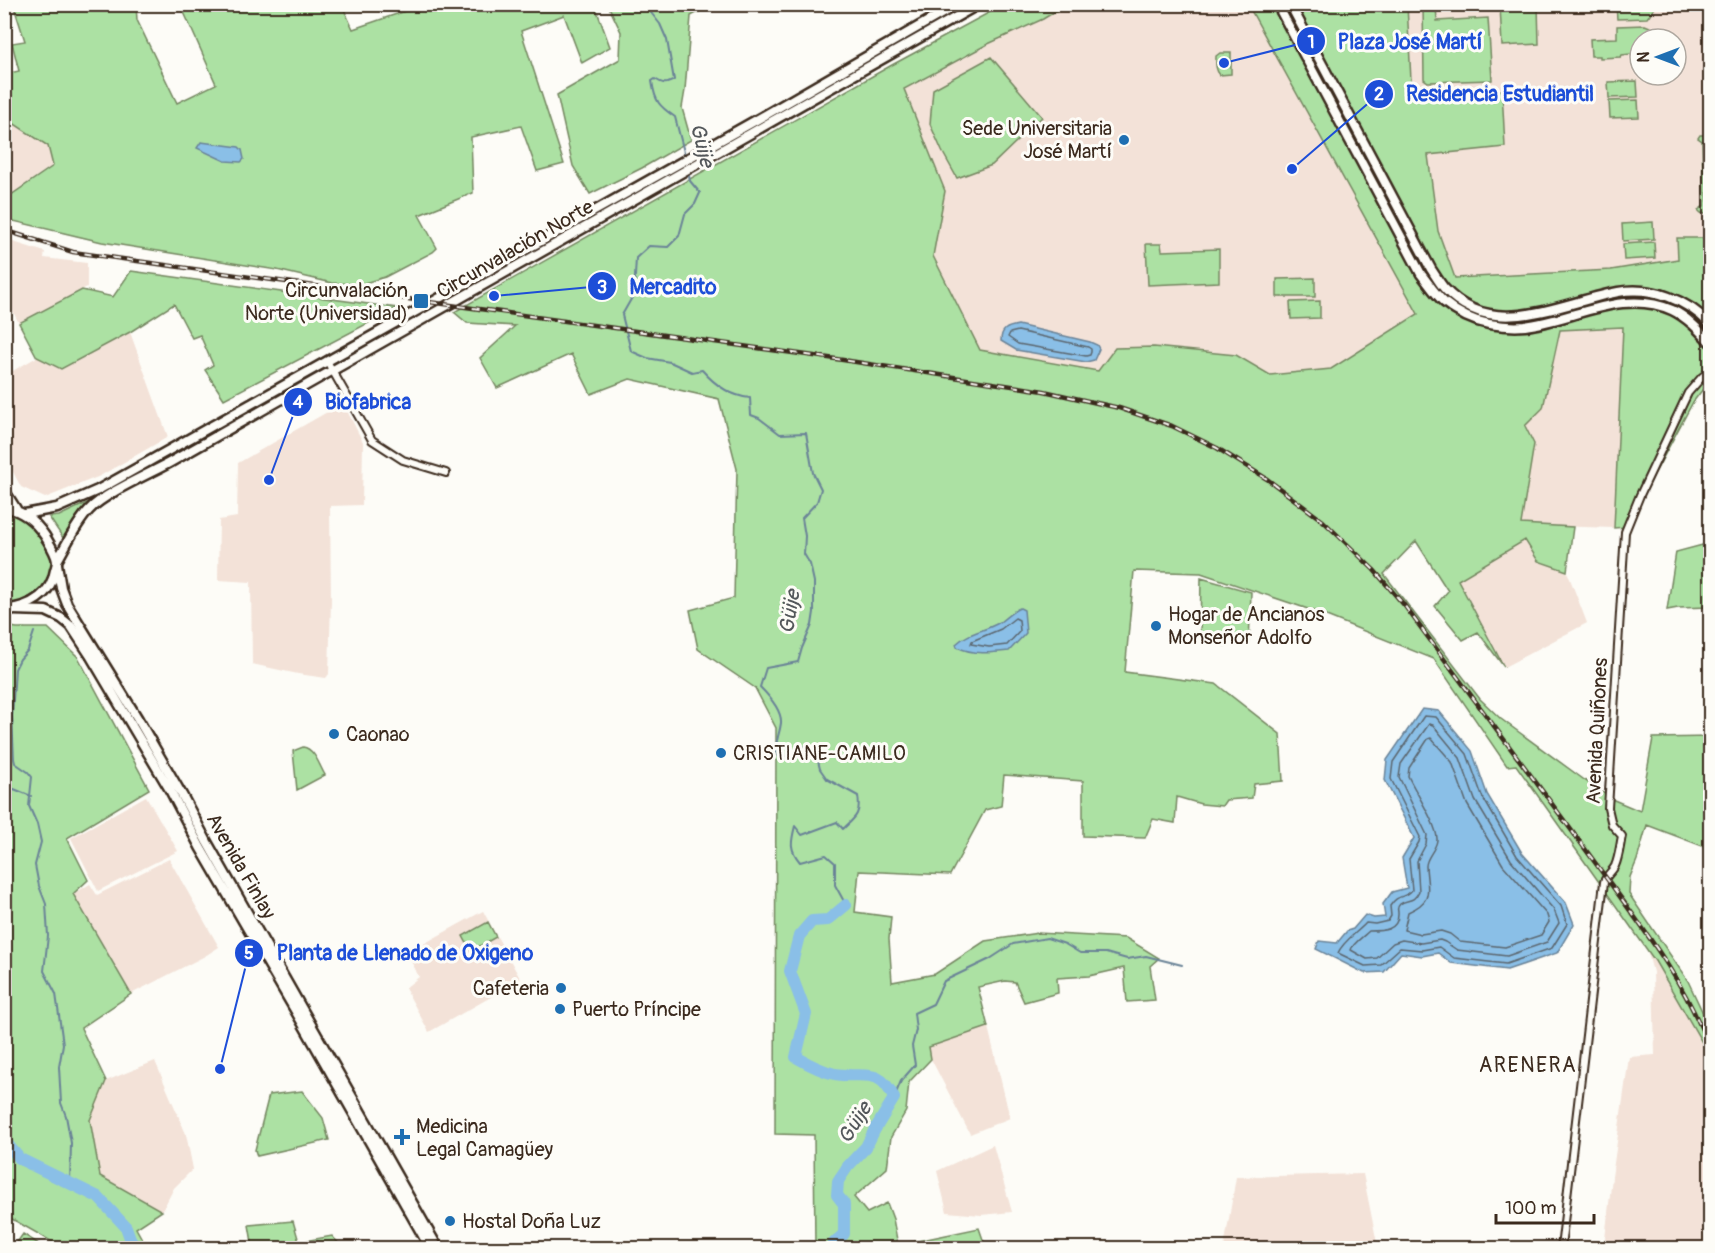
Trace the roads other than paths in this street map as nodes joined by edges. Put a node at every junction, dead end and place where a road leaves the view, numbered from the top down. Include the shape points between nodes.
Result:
1 (958, 4) edge
2 (979, 4) edge
3 (1277, 4) edge
4 (1290, 4) edge
5 (1710, 324) edge
6 (1710, 342) edge
7 (327, 361) junction
8 (333, 370) junction
9 (1710, 371) edge
10 (446, 472) dead end
11 (4, 490) edge
12 (4, 507) edge
13 (16, 509) junction
14 (25, 514) junction
15 (57, 561) junction
16 (5, 610) edge
17 (430, 1248) edge
18 (438, 1248) edge
19 (1561, 1248) edge

1 - 7 main road, Circunvalación Norte
2 - 8 main road, Circunvalación Norte
3 - 6 main road via 1421,274 1446,304 1475,321 1509,326 1537,324 1617,303 1655,304 1686,319
4 - 5 main road via 1431,269 1452,295 1475,310 1523,316 1619,292 1643,292 1666,295
7 - 8 street
7 - 14 main road, Circunvalación Norte via 98,490 57,508
8 - 10 street via 372,440 403,460
8 - 15 main road, Circunvalación Norte via 102,499 77,526
9 - 19 street, Avenida Quiñones via 1688,393 1625,532 1608,808 1612,825 1622,836 1616,864 1604,882
11 - 13 main road
12 - 13 main road
13 - 14 main road, Avenida Finlay
14 - 15 main road, Avenida Finlay via 43,533
15 - 16 main road, Circunvalación Norte via 50,588 43,595 36,601
15 - 18 main road, Avenida Finlay via 67,604 182,795
16 - 17 main road, Avenida Finlay via 46,611 71,626 170,790

